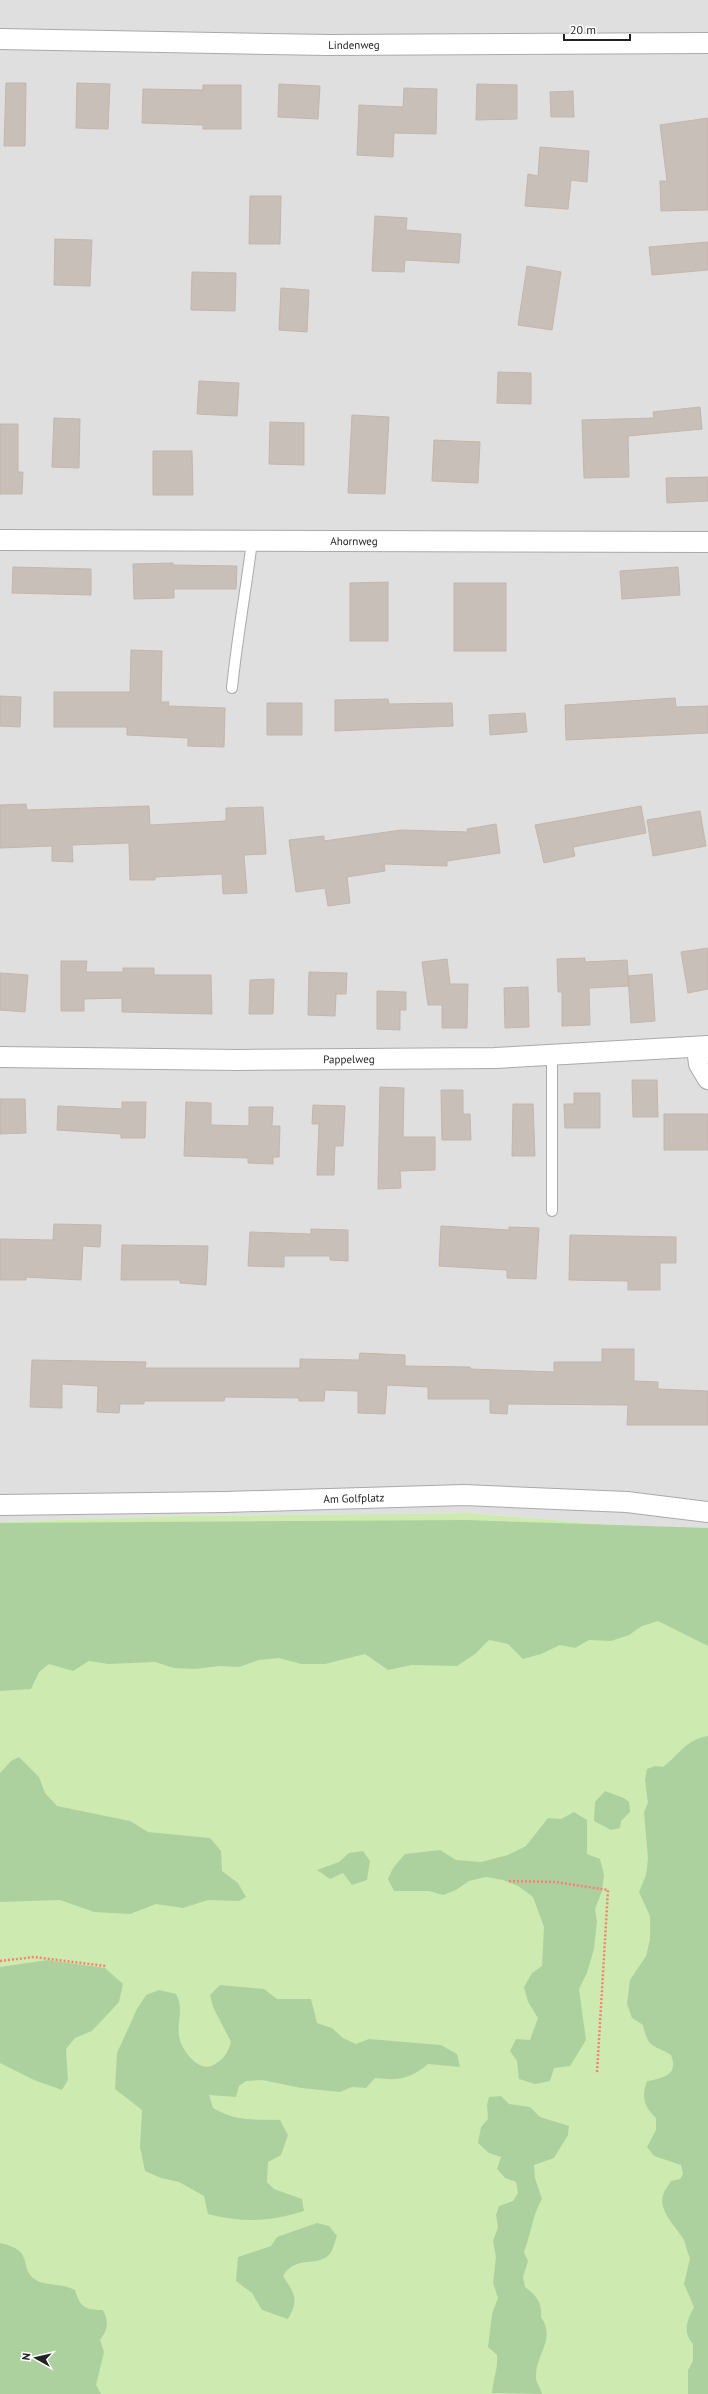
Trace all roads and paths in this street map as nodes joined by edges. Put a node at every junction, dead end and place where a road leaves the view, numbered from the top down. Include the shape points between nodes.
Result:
1 (0, 39) edge
2 (708, 43) edge
3 (0, 540) edge
4 (252, 541) junction
5 (708, 542) edge
6 (232, 688) dead end
7 (703, 1046) edge
8 (552, 1055) junction
9 (0, 1057) edge
10 (708, 1079) edge
11 (552, 1211) dead end
12 (0, 1505) edge
13 (708, 1512) edge
14 (509, 1881) dead end
15 (0, 1961) edge
16 (106, 1966) dead end
17 (597, 2073) dead end

1 - 2 street, Lindenweg via 328,44
3 - 4 street, Ahornweg
4 - 5 street, Ahornweg
4 - 6 lane
7 - 8 street, Pappelweg
7 - 10 street, Pappelweg via 700,1064
8 - 9 street, Pappelweg via 301,1060
8 - 11 lane
12 - 13 street, Am Golfplatz via 464,1495 627,1502
14 - 17 path via 562,1883 608,1890
15 - 16 path via 34,1957 76,1960

